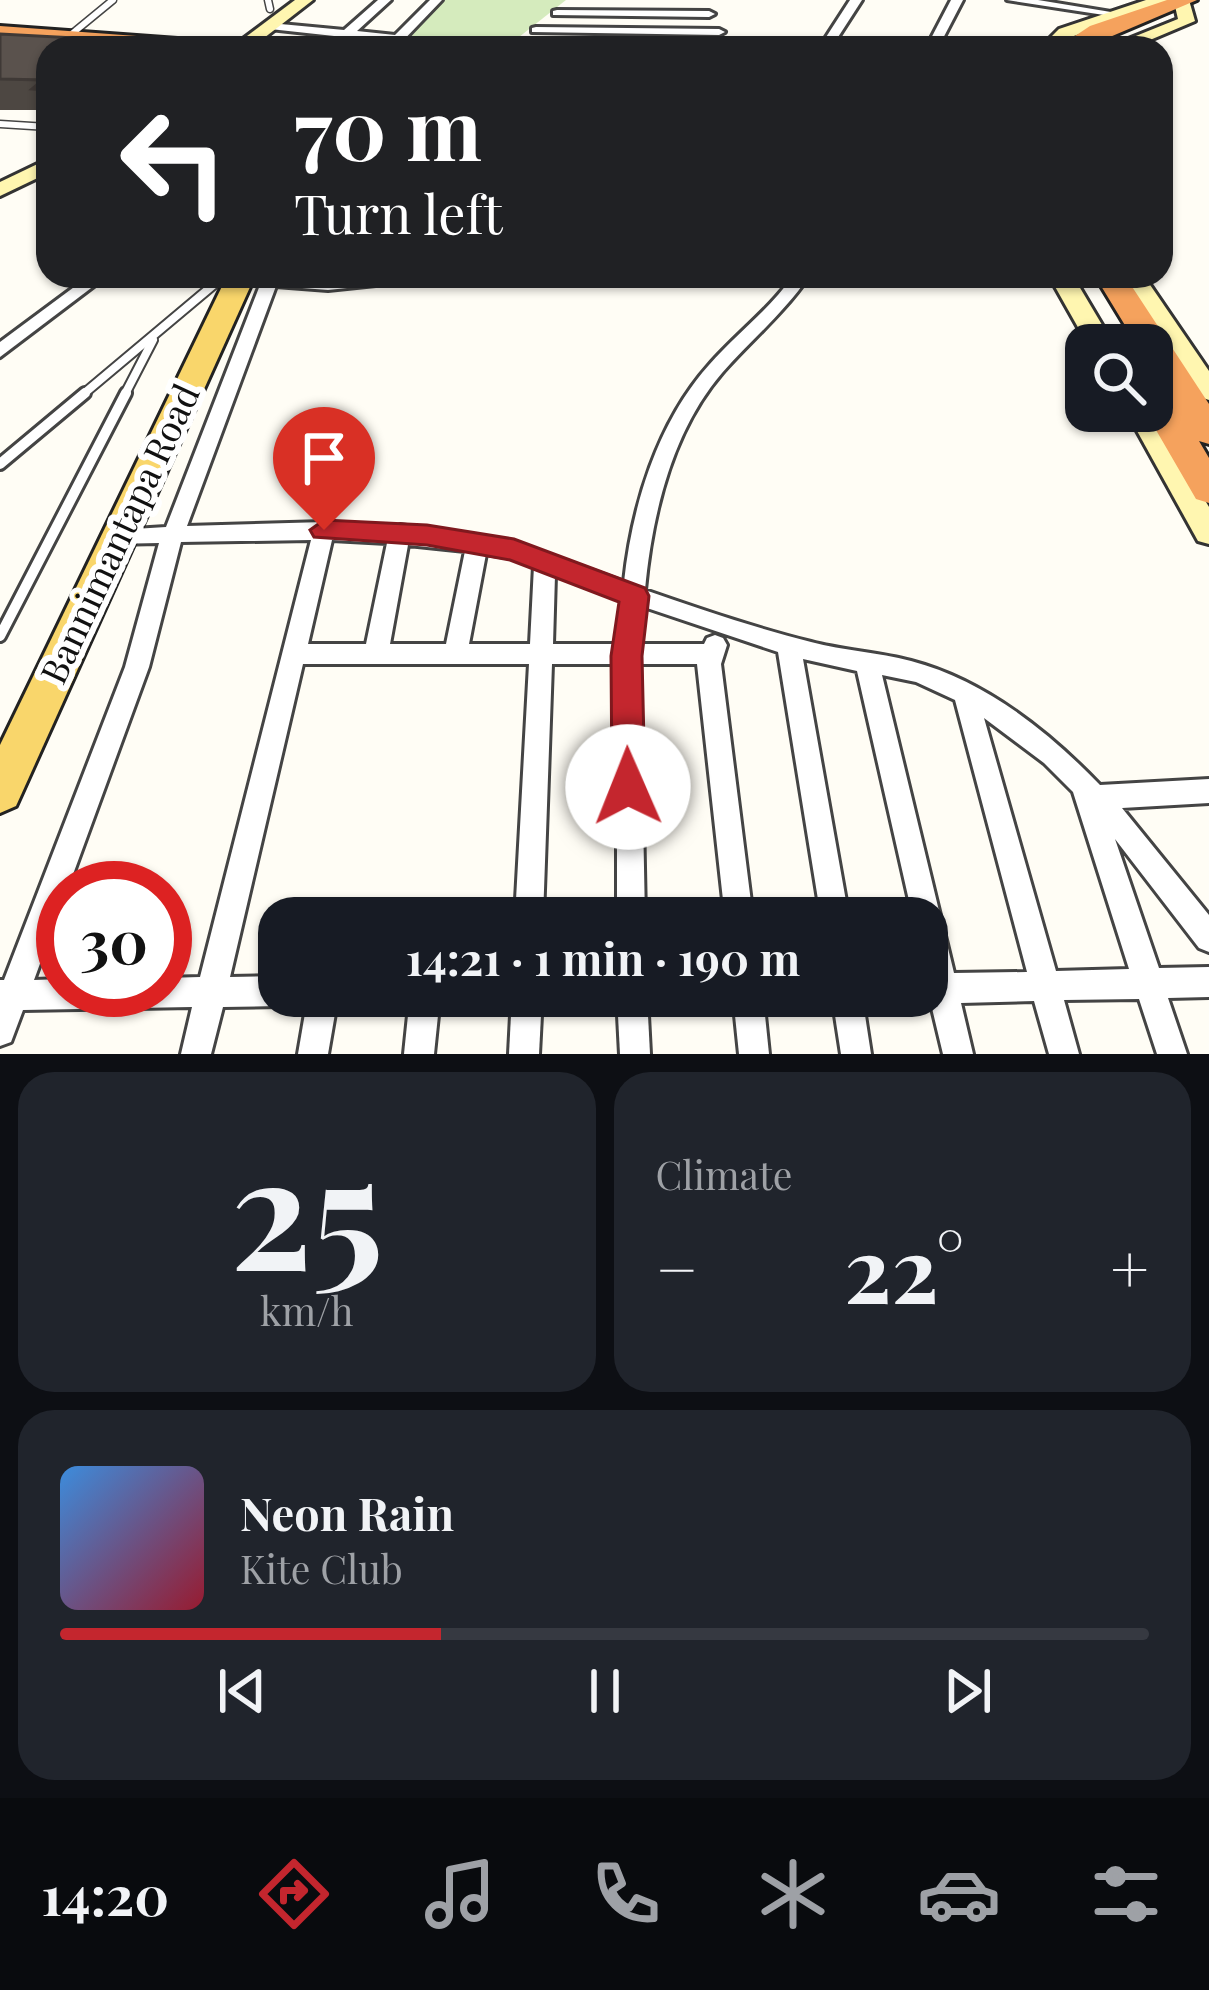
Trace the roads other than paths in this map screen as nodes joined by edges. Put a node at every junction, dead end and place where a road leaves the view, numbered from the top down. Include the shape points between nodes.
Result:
1 (113, 0) edge
2 (305, 0) edge
3 (386, 0) edge
4 (436, 0) edge
5 (583, 0) edge
6 (695, 0) edge
7 (856, 0) edge
8 (957, 0) edge
9 (1012, 0) edge
10 (1175, 1) edge
11 (1060, 6) junction
12 (269, 12) edge
13 (557, 13) junction
14 (709, 14) junction
15 (1117, 14) junction
16 (536, 30) junction
17 (719, 32) junction
18 (347, 34) junction
19 (12, 36) edge
20 (69, 36) edge
21 (250, 36) edge
22 (356, 36) edge
23 (401, 36) edge
24 (529, 36) edge
25 (720, 36) edge
26 (833, 36) edge
27 (938, 36) edge
28 (1062, 36) edge
29 (1062, 36) edge
30 (1072, 36) edge
31 (1123, 36) edge
32 (1147, 36) edge
33 (0, 56) edge
34 (0, 124) edge
35 (36, 126) edge
36 (36, 171) edge
37 (0, 190) edge
38 (83, 288) edge
39 (218, 288) edge
40 (227, 288) edge
41 (229, 288) edge
42 (794, 288) edge
43 (1068, 288) edge
44 (1088, 288) edge
45 (1118, 288) edge
46 (1140, 288) edge
47 (1089, 324) edge
48 (1110, 324) edge
49 (153, 340) junction
50 (0, 351) edge
51 (1209, 391) edge
52 (1173, 429) edge
53 (1151, 432) edge
54 (1209, 432) edge
55 (0, 464) edge
56 (1209, 489) edge
57 (324, 530) junction
58 (400, 533) junction
59 (1209, 533) edge
60 (175, 534) junction
61 (118, 538) junction
62 (477, 543) junction
63 (545, 562) junction
64 (635, 596) junction
65 (721, 626) junction
66 (0, 636) edge
67 (789, 646) junction
68 (294, 654) junction
69 (376, 654) junction
70 (456, 654) junction
71 (537, 654) junction
72 (712, 654) junction
73 (626, 656) junction
74 (868, 666) junction
75 (966, 698) junction
76 (1209, 791) edge
77 (0, 792) edge
78 (1090, 793) junction
79 (530, 897) edge
80 (631, 897) edge
81 (737, 897) edge
82 (831, 897) edge
83 (922, 897) edge
84 (1209, 938) edge
85 (1209, 982) edge
86 (1148, 983) junction
87 (1044, 986) junction
88 (948, 989) edge
89 (258, 991) edge
90 (211, 992) junction
91 (6, 995) edge
92 (319, 1017) edge
93 (423, 1017) edge
94 (526, 1017) edge
95 (633, 1017) edge
96 (750, 1017) edge
97 (851, 1017) edge
98 (945, 1017) edge
99 (0, 1031) edge
100 (196, 1054) edge
101 (313, 1054) edge
102 (419, 1054) edge
103 (524, 1054) edge
104 (635, 1054) edge
105 (754, 1054) edge
106 (856, 1054) edge
107 (958, 1054) edge
108 (1064, 1054) edge
109 (1172, 1054) edge

1 - 20 lane
2 - 12 street
3 - 18 street
4 - 23 street
5 - 13 street
6 - 14 street
7 - 26 street
8 - 27 street
9 - 11 street
10 - 15 street
10 - 30 highway
10 - 31 highway via 1162,20
10 - 32 street via 1187,21
11 - 15 street
11 - 28 street
12 - 18 street
12 - 21 street
13 - 14 street
13 - 16 street
14 - 17 street
15 - 29 street
16 - 17 street
16 - 24 street
17 - 25 street
18 - 22 street
19 - 33 lane
34 - 35 lane
36 - 37 street
38 - 50 street
39 - 49 lane
40 - 61 main road, Bannimantapa Road
41 - 60 street
42 - 64 street via 702,386 650,490
43 - 47 street
44 - 48 highway
45 - 54 highway
46 - 51 street
49 - 55 lane
49 - 66 lane
52 - 56 highway
53 - 59 street
57 - 58 street
57 - 60 street
57 - 68 street
58 - 62 street
58 - 69 street
60 - 61 street
60 - 91 street via 137,667
61 - 77 main road, Bannimantapa Road
62 - 63 street
62 - 70 street
63 - 64 street
63 - 71 street
64 - 65 street
64 - 73 street
65 - 67 street
65 - 72 street
67 - 74 street
67 - 82 street
68 - 69 street
68 - 90 street
69 - 70 street
70 - 71 street
71 - 73 street
71 - 79 street
72 - 73 street
72 - 81 street
73 - 80 street
74 - 75 street via 931,677
74 - 83 street
75 - 78 street via 1028,734
75 - 87 street
76 - 78 street
78 - 84 street via 1125,826
78 - 86 street
85 - 86 street
86 - 87 street
86 - 109 street
87 - 88 street
87 - 108 street
89 - 90 street
90 - 91 street
90 - 100 street
91 - 99 street
92 - 101 street
93 - 102 street
94 - 103 street
95 - 104 street
96 - 105 street
97 - 106 street
98 - 107 street

